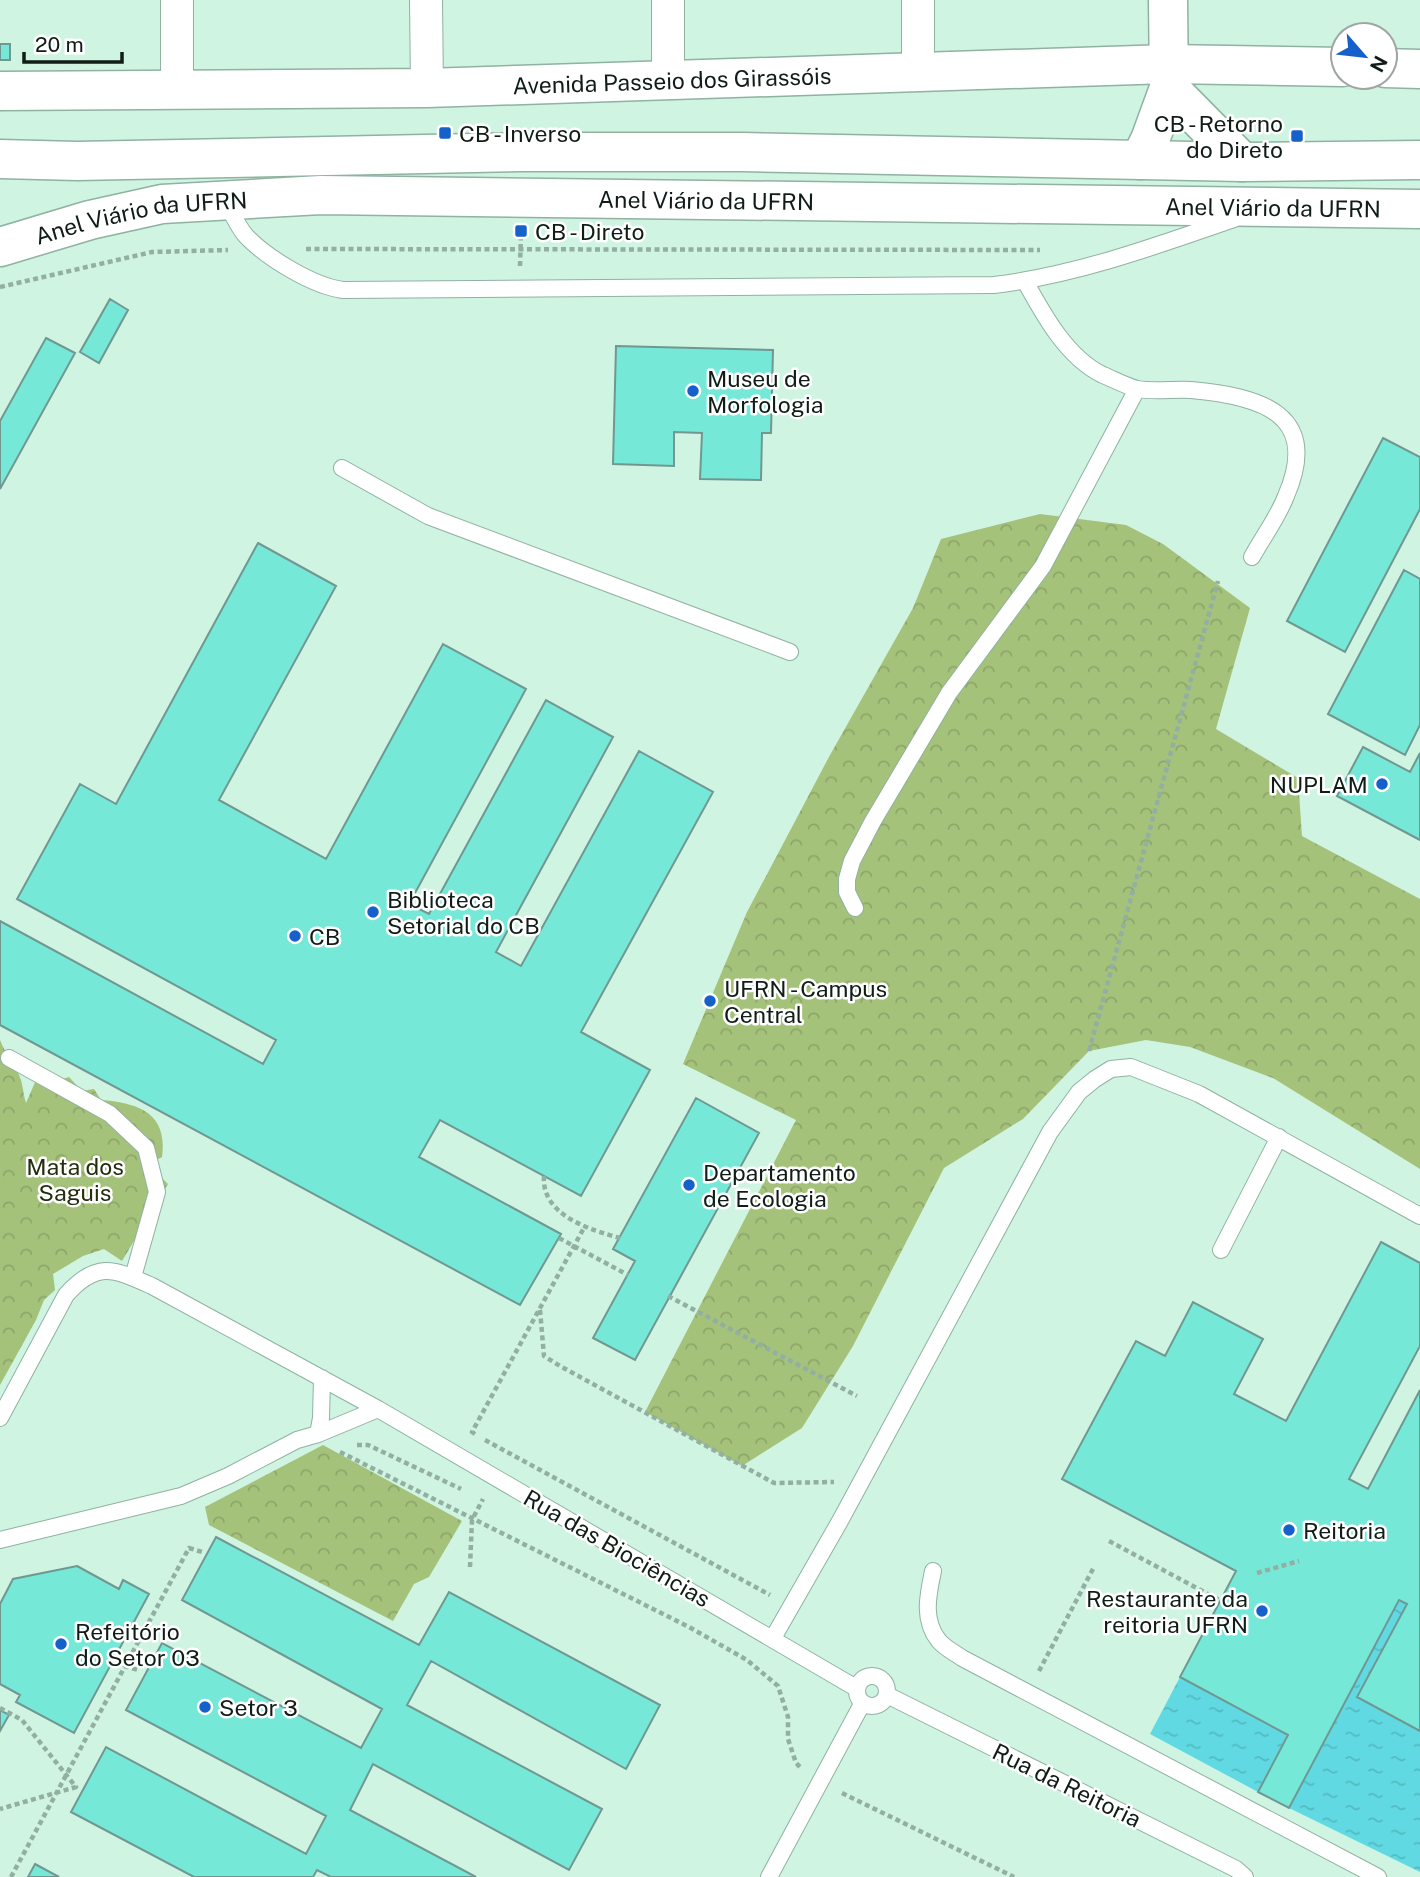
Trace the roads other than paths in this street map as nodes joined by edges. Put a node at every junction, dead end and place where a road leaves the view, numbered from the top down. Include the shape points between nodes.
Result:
1 (177, 0) edge
2 (426, 0) edge
3 (668, 0) edge
4 (918, 0) edge
5 (1168, 0) edge
6 (1329, 68) edge
7 (1399, 68) edge
8 (1420, 69) edge
9 (918, 72) junction
10 (1168, 76) junction
11 (668, 81) junction
12 (427, 88) junction
13 (177, 90) junction
14 (0, 91) edge
15 (0, 159) edge
16 (1140, 160) junction
17 (1420, 160) edge
18 (1242, 162) junction
19 (224, 200) junction
20 (1268, 207) junction
21 (1420, 209) edge
22 (0, 247) edge
23 (1026, 281) junction
24 (1137, 388) junction
25 (342, 468) dead end
26 (1252, 556) dead end
27 (790, 652) dead end
28 (855, 908) dead end
29 (9, 1058) dead end
30 (1279, 1137) junction
31 (1420, 1216) edge
32 (1222, 1250) dead end
33 (132, 1278) junction
34 (322, 1378) junction
35 (378, 1409) junction
36 (0, 1418) edge
37 (318, 1434) junction
38 (0, 1540) edge
39 (933, 1571) dead end
40 (773, 1638) junction
41 (856, 1688) junction
42 (887, 1695) junction
43 (862, 1704) junction
44 (769, 1877) edge
45 (1245, 1877) edge
46 (1377, 1877) edge

1 - 13 street
2 - 12 street
3 - 11 street
4 - 9 street
5 - 10 main road
6 - 10 main road, Avenida Passeio dos Girassóis
7 - 8 main road
9 - 10 main road, Avenida Passeio dos Girassóis
9 - 11 main road, Avenida Passeio dos Girassóis
10 - 16 main road
10 - 18 main road
11 - 12 main road, Avenida Passeio dos Girassóis
12 - 13 main road, Avenida Passeio dos Girassóis
13 - 14 main road, Avenida Passeio dos Girassóis
15 - 16 main road, Anel Viário da UFRN via 756,152
16 - 18 main road, Anel Viário da UFRN
17 - 18 main road, Anel Viário da UFRN
19 - 20 main road, Anel Viário da UFRN via 439,195
19 - 22 main road, Anel Viário da UFRN via 162,204
19 - 23 lane via 245,235 263,249 309,280 343,290 994,285
20 - 21 main road, Anel Viário da UFRN
20 - 23 lane via 1079,269
23 - 24 lane via 1068,348 1099,373
24 - 26 lane via 1235,396 1273,408 1294,430 1297,460 1286,496
24 - 28 lane via 1043,566 949,694 873,821 846,879
25 - 27 lane via 428,516
29 - 33 lane via 110,1114 146,1148 157,1192
30 - 31 lane
30 - 32 lane
30 - 40 lane via 1199,1094 1131,1067 1111,1069 1079,1092 1050,1132
33 - 34 lane, Rua das Biociências
33 - 36 lane, Rua das Biociências via 120,1271 99,1271 80,1280 66,1295
34 - 35 lane, Rua das Biociências
34 - 37 lane
35 - 37 lane
35 - 40 lane, Rua das Biociências
37 - 38 lane via 181,1496
39 - 46 lane via 928,1619 939,1641 962,1658
40 - 41 lane, Rua das Biociências
41 - 42 lane via 861,1680 880,1677 887,1685
41 - 43 lane
42 - 43 lane via 882,1704
42 - 45 lane, Rua da Reitoria
43 - 44 lane

